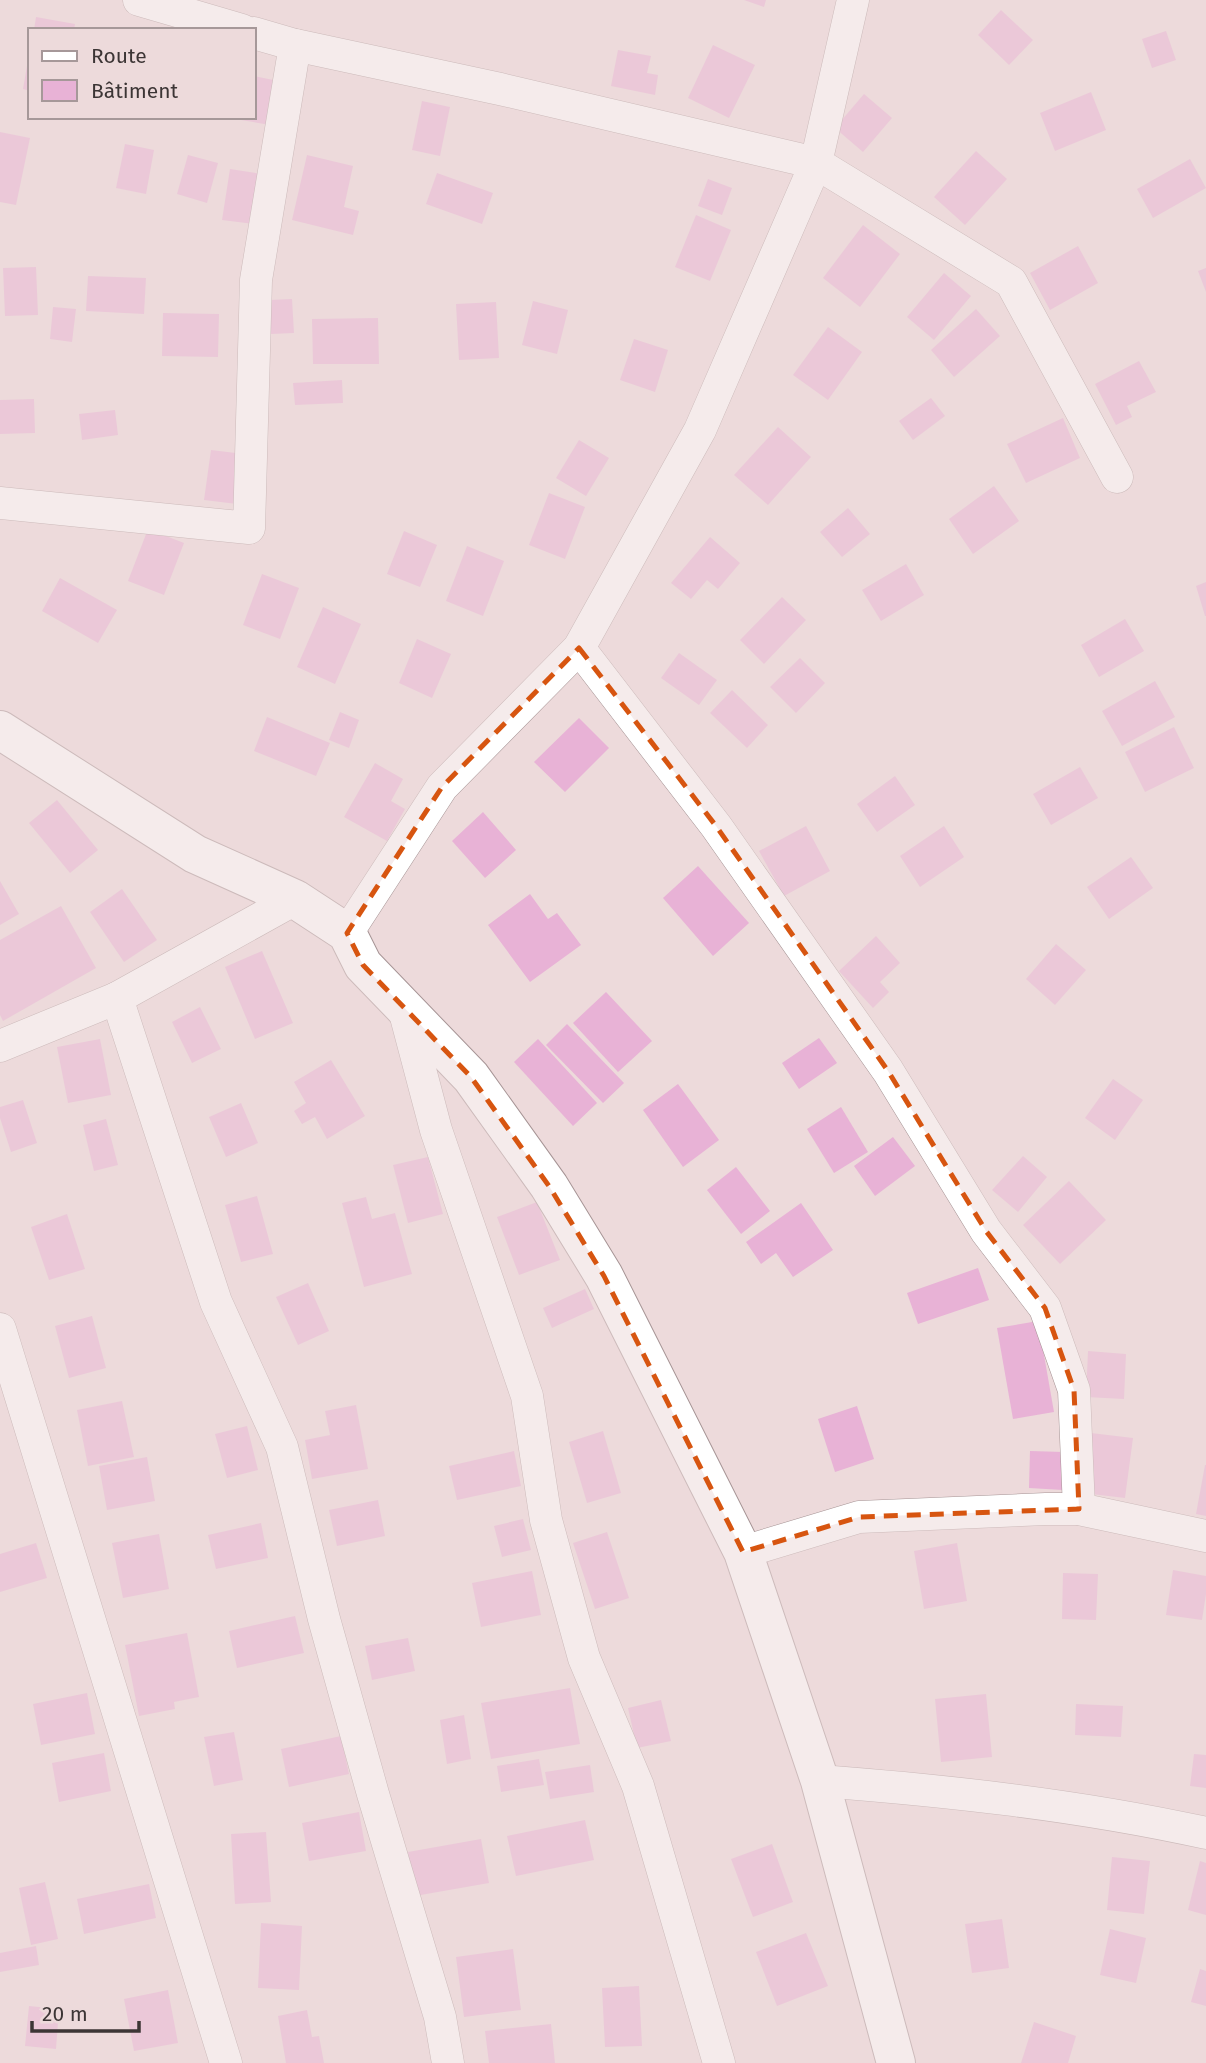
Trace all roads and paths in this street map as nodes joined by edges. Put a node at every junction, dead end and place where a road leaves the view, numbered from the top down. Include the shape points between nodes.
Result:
1 (139, 0) edge
2 (853, 0) edge
3 (236, 28) edge
4 (256, 34) edge
5 (295, 45) junction
6 (816, 163) junction
7 (1117, 477) dead end
8 (0, 503) edge
9 (579, 648) junction
10 (0, 730) edge
11 (295, 899) junction
12 (347, 933) junction
13 (117, 998) junction
14 (404, 1009) junction
15 (0, 1046) edge
16 (0, 1329) edge
17 (1079, 1509) junction
18 (1206, 1536) edge
19 (743, 1552) junction
20 (820, 1781) junction
21 (1206, 1833) edge
22 (226, 2063) edge
23 (448, 2063) edge
24 (719, 2063) edge
25 (896, 2063) edge

1 - 3 street
2 - 6 street
4 - 5 street
5 - 6 street
5 - 8 street via 256,280 249,528
6 - 7 street via 1011,282
6 - 9 street via 700,430
9 - 12 street via 442,788
9 - 17 street via 716,826 888,1071 986,1231 1045,1308 1073,1390
10 - 11 street via 195,853
11 - 12 street
11 - 13 street
12 - 14 street via 363,965
13 - 15 street
13 - 23 street via 216,1302 282,1447 365,1767 440,2017
14 - 19 street via 471,1077 550,1186 604,1276
14 - 24 street via 436,1130 527,1396 546,1520 584,1658 638,1786
16 - 22 street
17 - 18 street
17 - 19 street via 859,1517
19 - 20 street
20 - 21 street via 1032,1802
20 - 25 street

